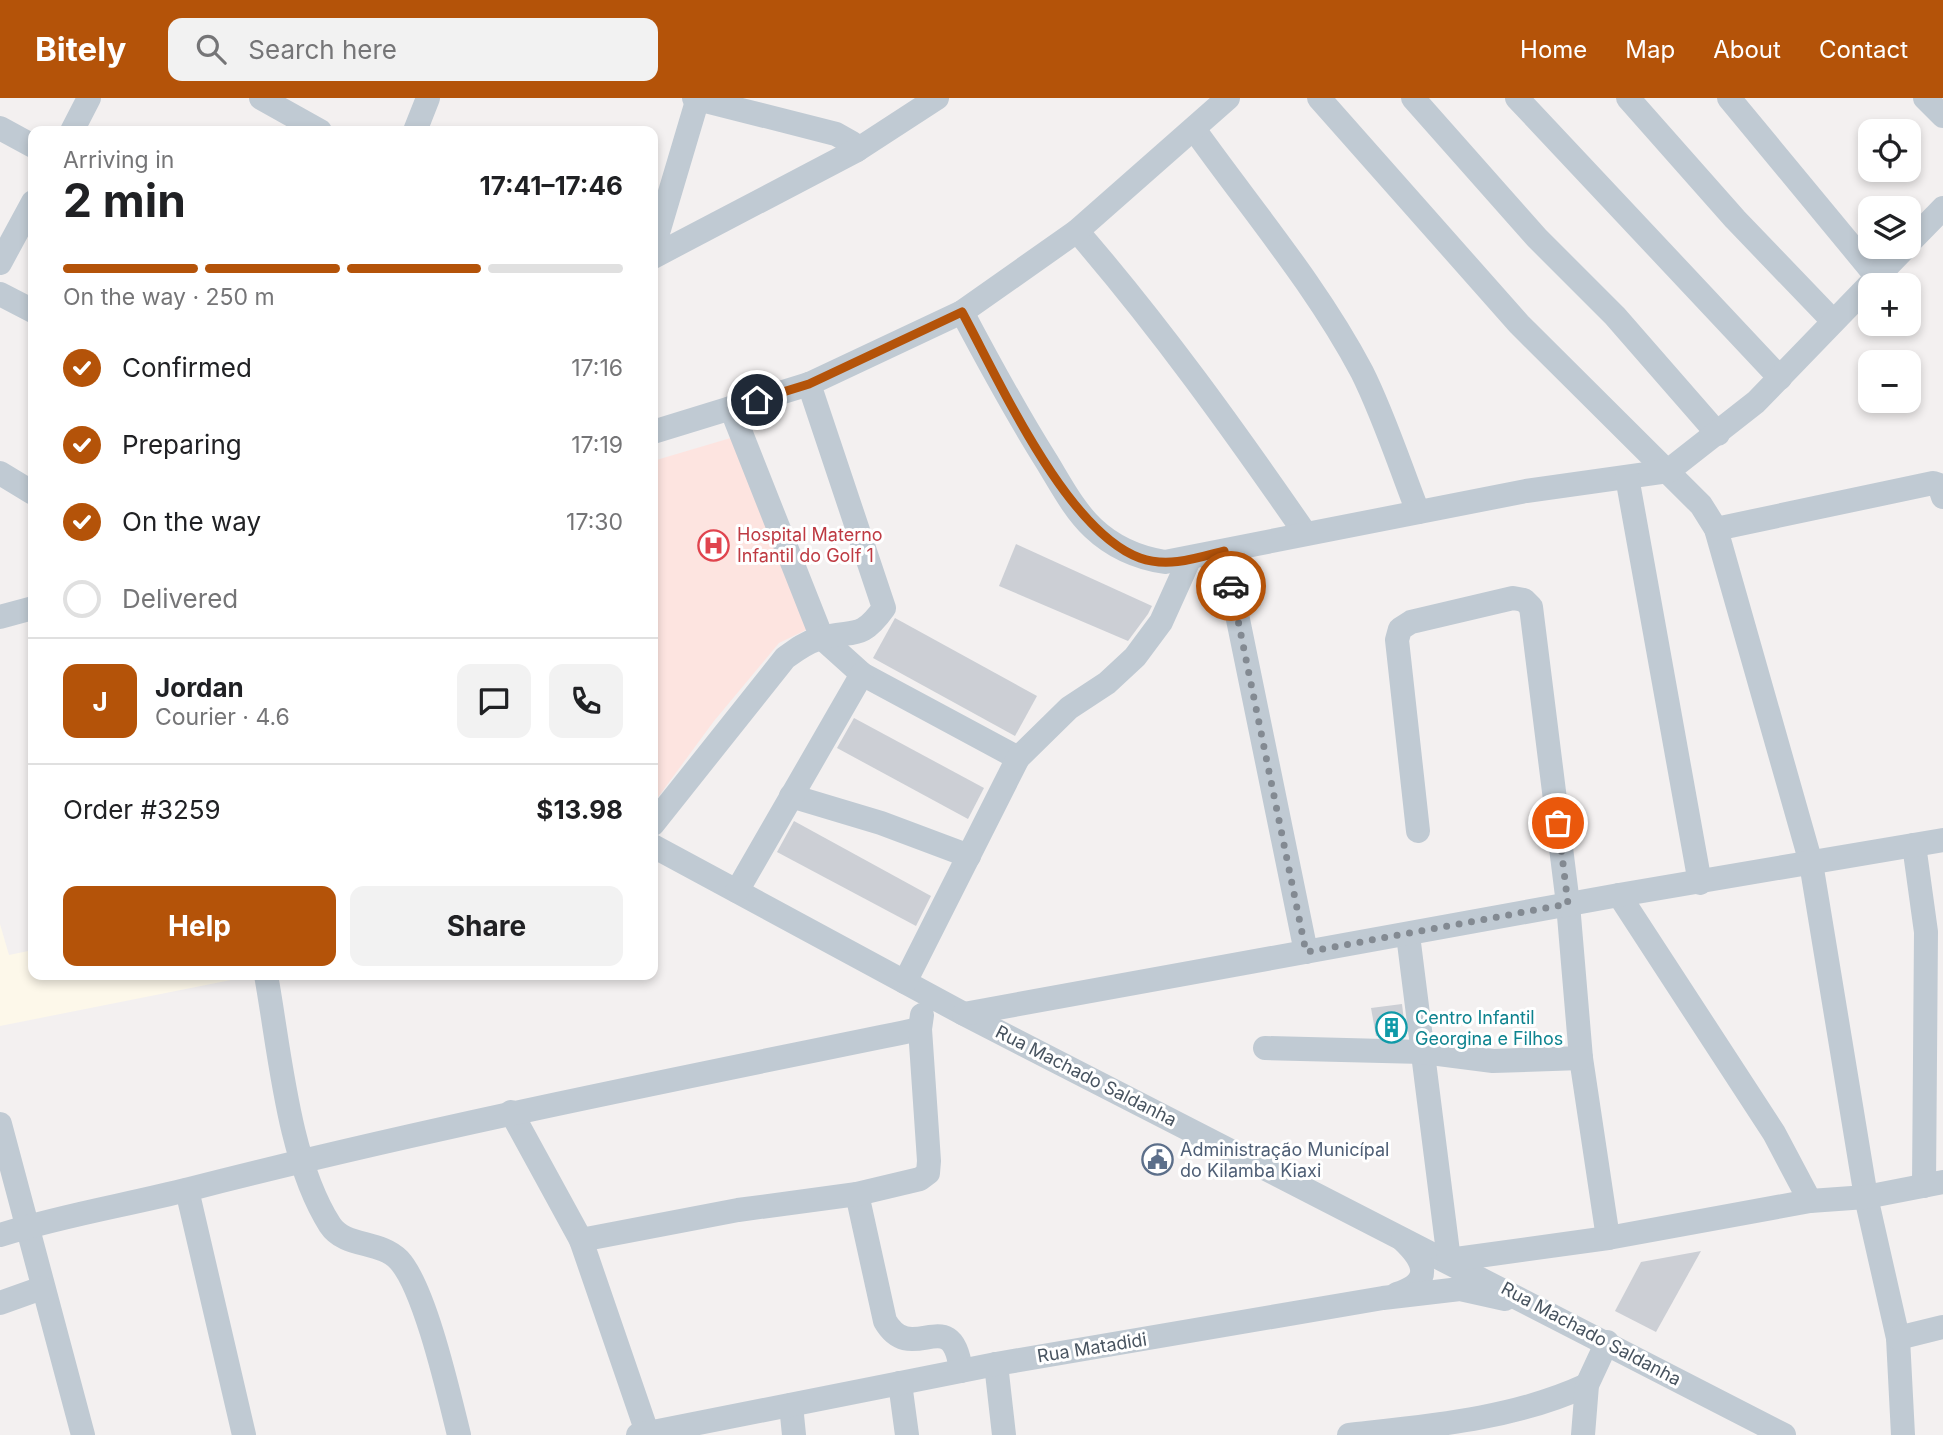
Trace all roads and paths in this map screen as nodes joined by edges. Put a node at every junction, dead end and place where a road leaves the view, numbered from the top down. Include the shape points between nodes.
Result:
1 (89, 98) edge
2 (261, 98) edge
3 (428, 98) edge
4 (697, 98) edge
5 (937, 98) edge
6 (1228, 98) edge
7 (1319, 98) edge
8 (1413, 98) edge
9 (1517, 98) edge
10 (1628, 98) edge
11 (1729, 98) edge
12 (1924, 98) edge
13 (1943, 116) edge
14 (75, 126) edge
15 (311, 126) edge
16 (417, 126) edge
17 (0, 128) edge
18 (1194, 129) junction
19 (28, 143) edge
20 (857, 150) junction
21 (1943, 208) edge
22 (28, 211) edge
23 (1921, 231) edge
24 (658, 232) edge
25 (1077, 232) junction
26 (658, 244) edge
27 (1894, 259) edge
28 (0, 263) edge
29 (1874, 273) edge
30 (1881, 273) edge
31 (0, 294) edge
32 (1858, 296) edge
33 (28, 308) edge
34 (962, 312) junction
35 (1833, 321) junction
36 (1780, 378) junction
37 (809, 384) junction
38 (732, 408) junction
39 (658, 430) edge
40 (1718, 434) junction
41 (1668, 471) junction
42 (0, 473) edge
43 (1627, 477) junction
44 (28, 490) edge
45 (1943, 497) edge
46 (1418, 512) junction
47 (1716, 529) junction
48 (1305, 533) junction
49 (1224, 551) junction
50 (1189, 560) junction
51 (28, 609) edge
52 (0, 617) edge
53 (822, 638) junction
54 (862, 674) junction
55 (1018, 758) junction
56 (791, 796) junction
57 (658, 818) edge
58 (1418, 831) dead end
59 (1943, 841) edge
60 (1914, 845) junction
61 (658, 849) edge
62 (969, 856) junction
63 (1811, 863) junction
64 (1700, 883) junction
65 (737, 891) junction
66 (1619, 895) junction
67 (1568, 904) junction
68 (1408, 935) junction
69 (1306, 952) junction
70 (267, 980) edge
71 (915, 987) junction
72 (964, 1014) junction
73 (920, 1029) junction
74 (1265, 1048) dead end
75 (1423, 1052) junction
76 (1581, 1058) junction
77 (511, 1112) junction
78 (0, 1124) edge
79 (300, 1160) junction
80 (1934, 1184) edge
81 (187, 1190) junction
82 (858, 1194) junction
83 (1866, 1197) junction
84 (1810, 1201) junction
85 (25, 1227) junction
86 (0, 1235) edge
87 (1399, 1235) junction
88 (1608, 1238) junction
89 (581, 1240) junction
90 (1532, 1247) junction
91 (1449, 1260) junction
92 (42, 1287) junction
93 (1383, 1298) junction
94 (0, 1303) edge
95 (1547, 1311) junction
96 (1943, 1328) edge
97 (1898, 1338) junction
98 (1607, 1342) junction
99 (996, 1364) junction
100 (961, 1371) junction
101 (900, 1383) junction
102 (1587, 1385) junction
103 (791, 1405) junction
104 (1777, 1433) edge
105 (645, 1434) edge
106 (83, 1435) edge
107 (244, 1435) edge
108 (459, 1435) edge
109 (794, 1435) edge
110 (907, 1435) edge
111 (1004, 1435) edge
112 (1349, 1435) edge
113 (1583, 1435) edge
114 (1903, 1435) edge

1 - 14 street
2 - 15 street
3 - 16 street
4 - 20 street via 836,134
4 - 24 street
5 - 20 street
6 - 18 street
7 - 41 street via 1519,324
8 - 40 street
9 - 36 street
10 - 35 street
11 - 29 street
12 - 13 street
17 - 19 street
18 - 25 street
18 - 46 street via 1294,264 1342,338 1363,374
20 - 26 street
21 - 23 street
22 - 28 street
25 - 34 street
25 - 48 street via 1145,309
27 - 30 street
31 - 33 street
32 - 35 street
34 - 37 street
34 - 50 street via 1017,415 1073,505 1094,529 1140,558
35 - 36 street
36 - 40 street
37 - 38 street
37 - 53 street via 884,608 871,627 850,636
38 - 39 street
38 - 53 street
40 - 41 street
41 - 43 street
41 - 47 street via 1701,505
42 - 44 street
43 - 46 street
43 - 64 street
45 - 47 street via 1936,482
46 - 48 street
47 - 63 street
48 - 49 street
49 - 50 street
49 - 69 street
50 - 55 street via 1161,622 1135,657 1069,708
51 - 52 street
53 - 54 street
53 - 57 street via 804,644 785,659
54 - 55 street
54 - 56 street
55 - 62 street
56 - 62 street
56 - 65 street
58 - 67 street via 1397,640 1400,629 1410,622 1513,598 1524,600 1531,607
59 - 60 street
60 - 63 street
60 - 80 street via 1926,932
61 - 65 street, Rua Machado Saldanha
62 - 71 street
63 - 64 street
63 - 83 street
64 - 66 street
65 - 71 street, Rua Machado Saldanha
66 - 67 street
66 - 84 street via 1774,1133
67 - 68 street
67 - 76 street
68 - 69 street
68 - 75 street
69 - 72 street
70 - 79 street
71 - 72 street, Rua Machado Saldanha
71 - 73 street
72 - 87 street, Rua Machado Saldanha
73 - 77 street
73 - 82 street via 928,1173
74 - 75 street
75 - 76 street via 1493,1061
75 - 91 street
76 - 88 street
77 - 79 street
77 - 89 street
78 - 85 street
79 - 81 street
79 - 108 street via 334,1231 376,1245 399,1260 442,1367
80 - 83 street
81 - 85 street
81 - 107 street
82 - 89 street via 738,1210
82 - 100 street via 885,1321 892,1334 903,1339 946,1336 955,1341
83 - 84 street
83 - 97 street
84 - 88 street
85 - 86 street
85 - 92 street
87 - 91 street, Rua Machado Saldanha
87 - 93 street via 1419,1255 1421,1278 1405,1292
88 - 90 street
89 - 105 street
90 - 91 street
90 - 95 street via 1510,1270 1512,1285
91 - 95 street, Rua Machado Saldanha
92 - 94 street
92 - 106 street
93 - 95 street, Rua Matadidi via 1460,1289
93 - 99 street, Rua Matadidi
95 - 98 street, Rua Machado Saldanha
96 - 97 street
97 - 114 street
98 - 102 street
98 - 104 street, Rua Machado Saldanha
99 - 100 street, Rua Matadidi
99 - 111 street
100 - 101 street, Rua Matadidi
101 - 103 street, Rua Matadidi
101 - 110 street
102 - 112 street via 1498,1413
102 - 113 street
103 - 105 street, Rua Matadidi
103 - 109 street

